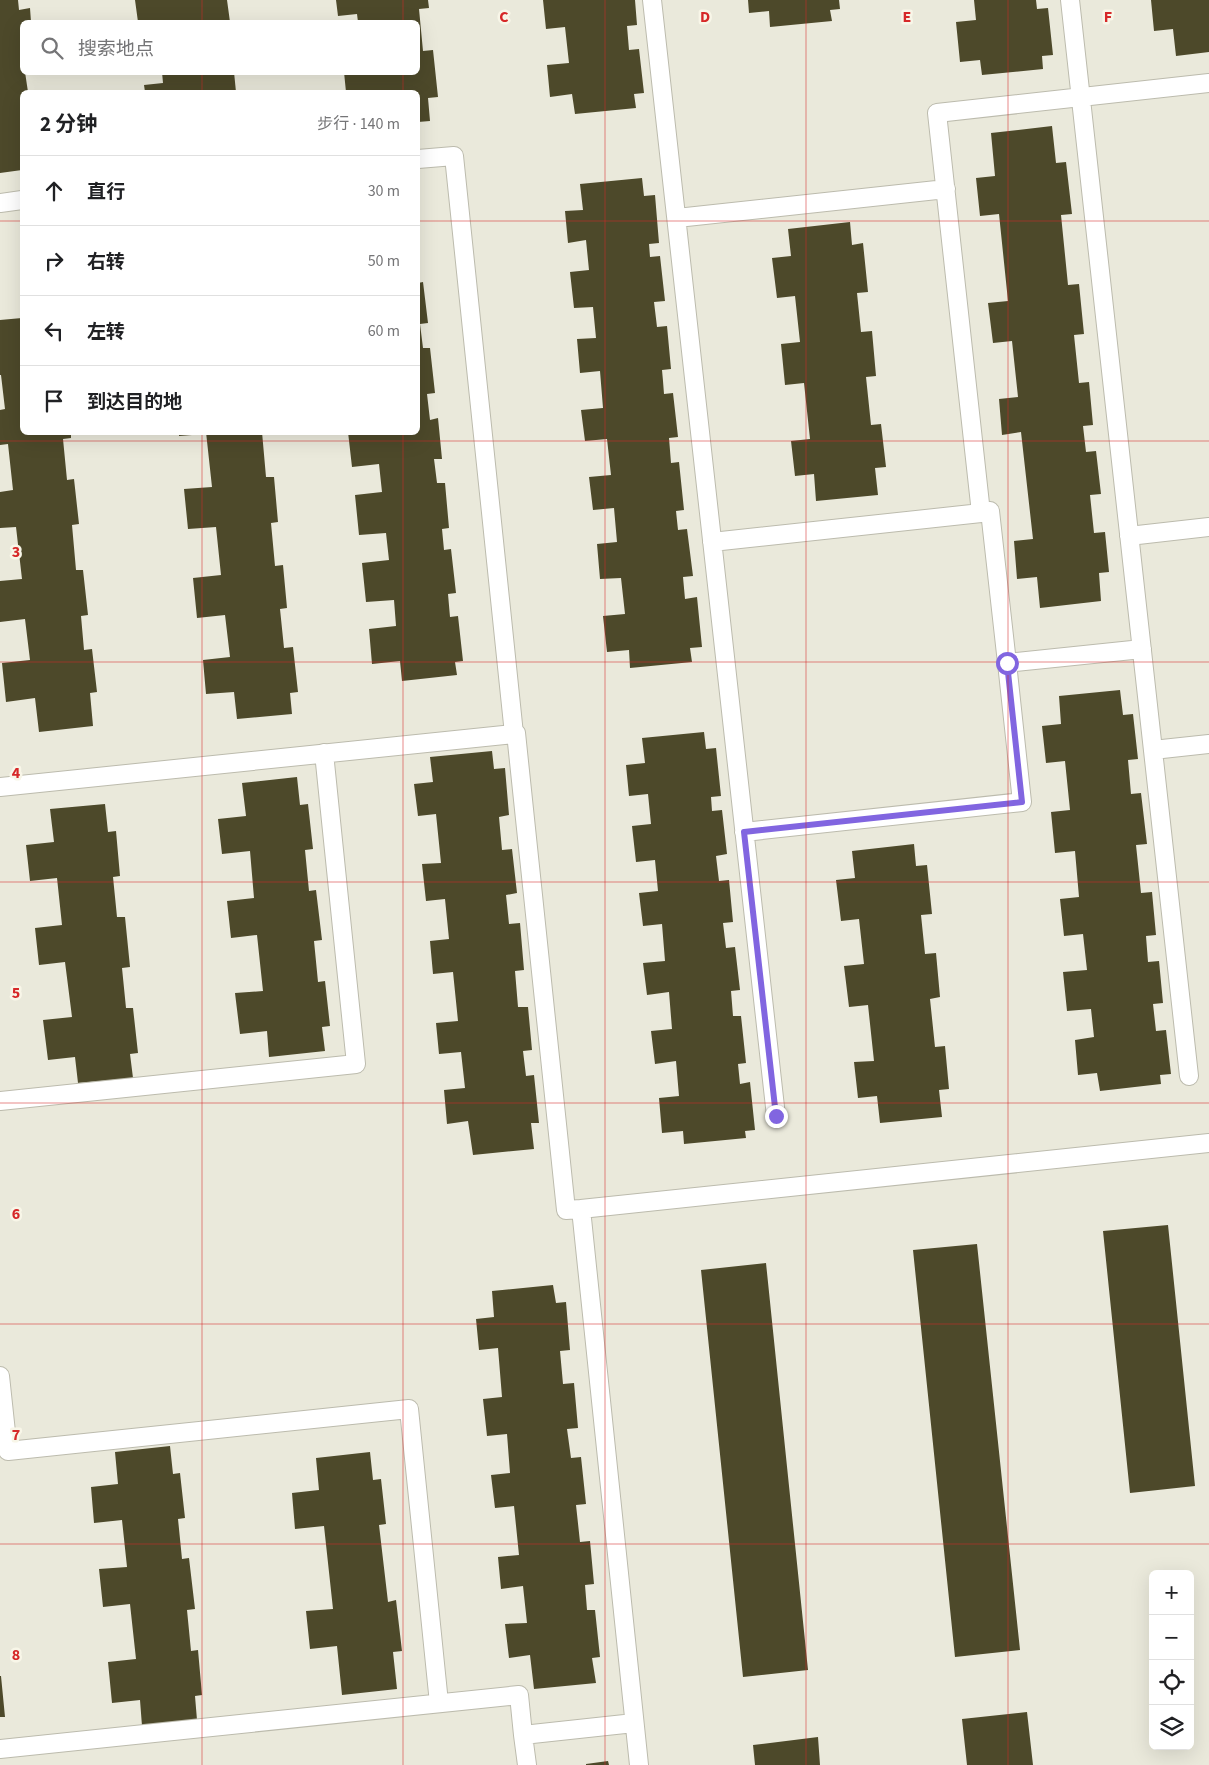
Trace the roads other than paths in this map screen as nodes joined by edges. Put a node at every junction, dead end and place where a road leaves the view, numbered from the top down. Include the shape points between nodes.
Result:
1 (652, 0) edge
2 (1070, 0) edge
3 (1209, 83) edge
4 (1081, 97) junction
5 (420, 159) edge
6 (946, 189) junction
7 (20, 200) edge
8 (0, 203) edge
9 (676, 218) junction
10 (982, 513) junction
11 (1209, 527) edge
12 (1129, 536) junction
13 (712, 542) junction
14 (1142, 649) junction
15 (1007, 663) junction
16 (514, 734) junction
17 (1209, 744) edge
18 (1153, 750) junction
19 (324, 753) junction
20 (0, 787) edge
21 (744, 832) junction
22 (1189, 1076) dead end
23 (0, 1101) edge
24 (776, 1116) dead end
25 (1209, 1144) edge
26 (580, 1209) junction
27 (0, 1376) edge
28 (439, 1703) junction
29 (634, 1723) junction
30 (523, 1735) junction
31 (0, 1749) edge
32 (527, 1765) edge
33 (639, 1765) edge

1 - 9 lane
2 - 4 lane
3 - 4 lane
4 - 6 lane via 937,113
4 - 12 lane
5 - 16 lane via 454,156
6 - 9 lane
6 - 10 lane
7 - 8 lane
9 - 13 lane
10 - 13 lane
10 - 15 lane via 990,512
11 - 12 lane
12 - 14 lane
13 - 21 lane
14 - 15 lane
14 - 18 lane
15 - 21 lane via 1022,802
16 - 19 lane
16 - 26 lane via 566,1210
17 - 18 lane
18 - 22 lane
19 - 20 lane
19 - 23 lane via 356,1064
21 - 24 lane
25 - 26 lane
26 - 29 lane
27 - 28 lane via 8,1451 409,1409
28 - 30 lane via 519,1695
28 - 31 lane
29 - 30 lane
29 - 33 lane
30 - 32 lane

